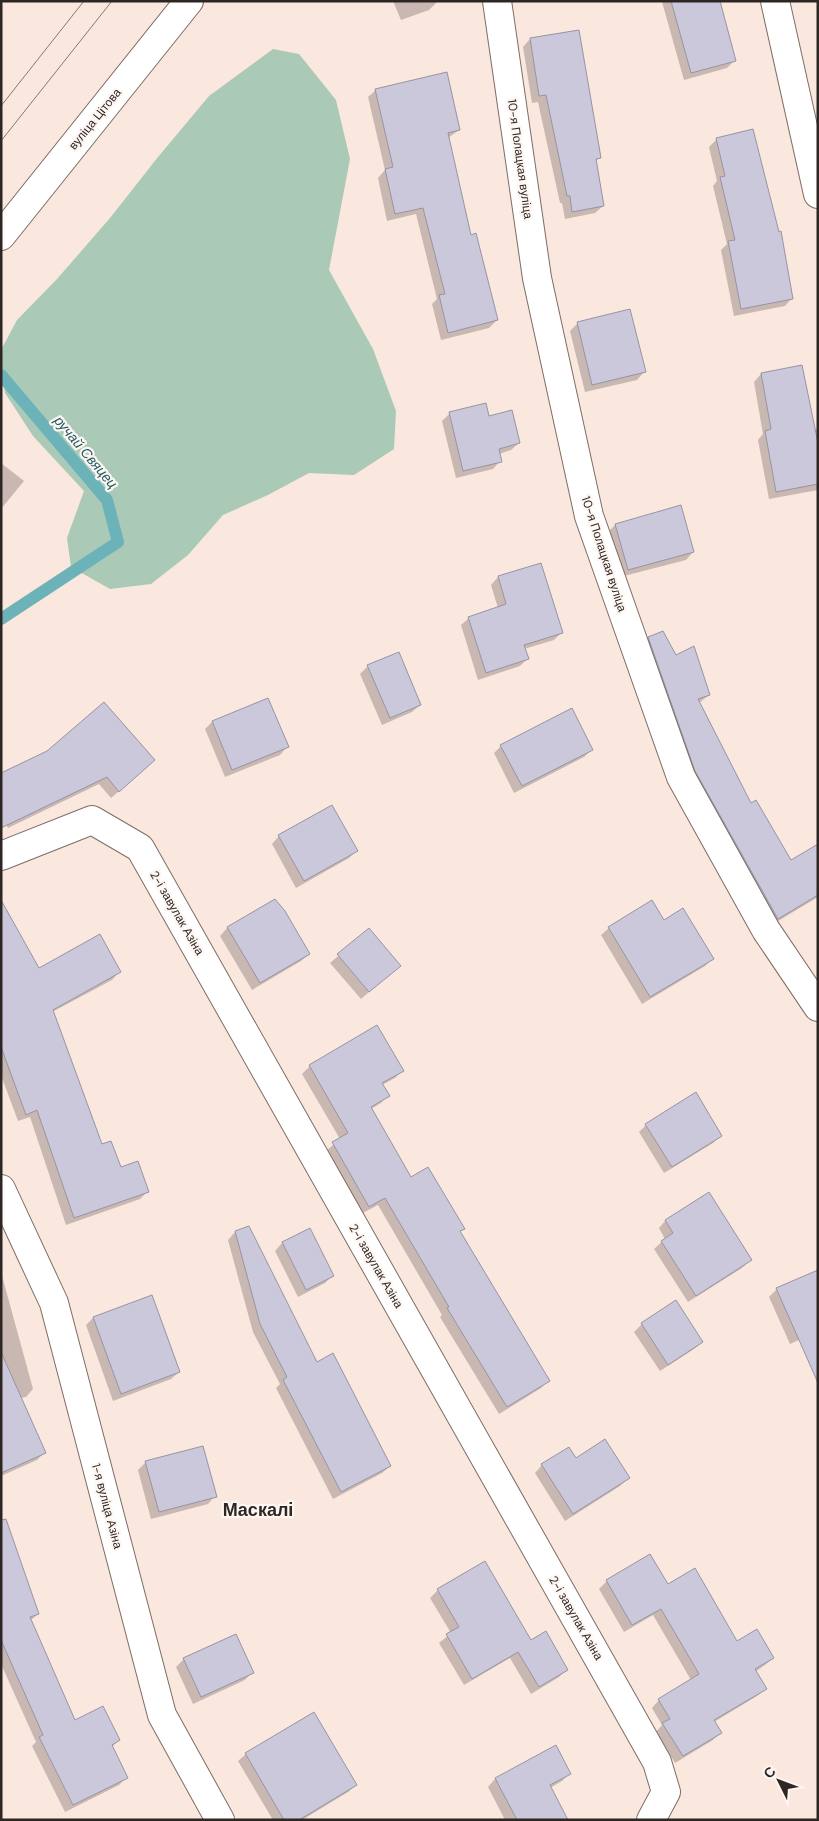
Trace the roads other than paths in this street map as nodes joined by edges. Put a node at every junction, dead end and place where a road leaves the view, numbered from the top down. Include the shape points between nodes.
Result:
1 (189, 1) edge
2 (497, 1) edge
3 (775, 1) edge
4 (818, 194) edge
5 (1, 236) edge
6 (1, 856) edge
7 (818, 1007) edge
8 (1, 1189) edge
9 (220, 1820) edge
10 (650, 1820) edge

1 - 5 street, вуліца Цітова
2 - 7 street, 10-я Полацкая вуліца via 537,278 589,516 681,777 766,930
3 - 4 street
6 - 10 street, 2-і завулак Азіна via 92,820 140,848 657,1762 666,1792
8 - 9 street, 1-я вуліца Азіна via 54,1303 162,1715

